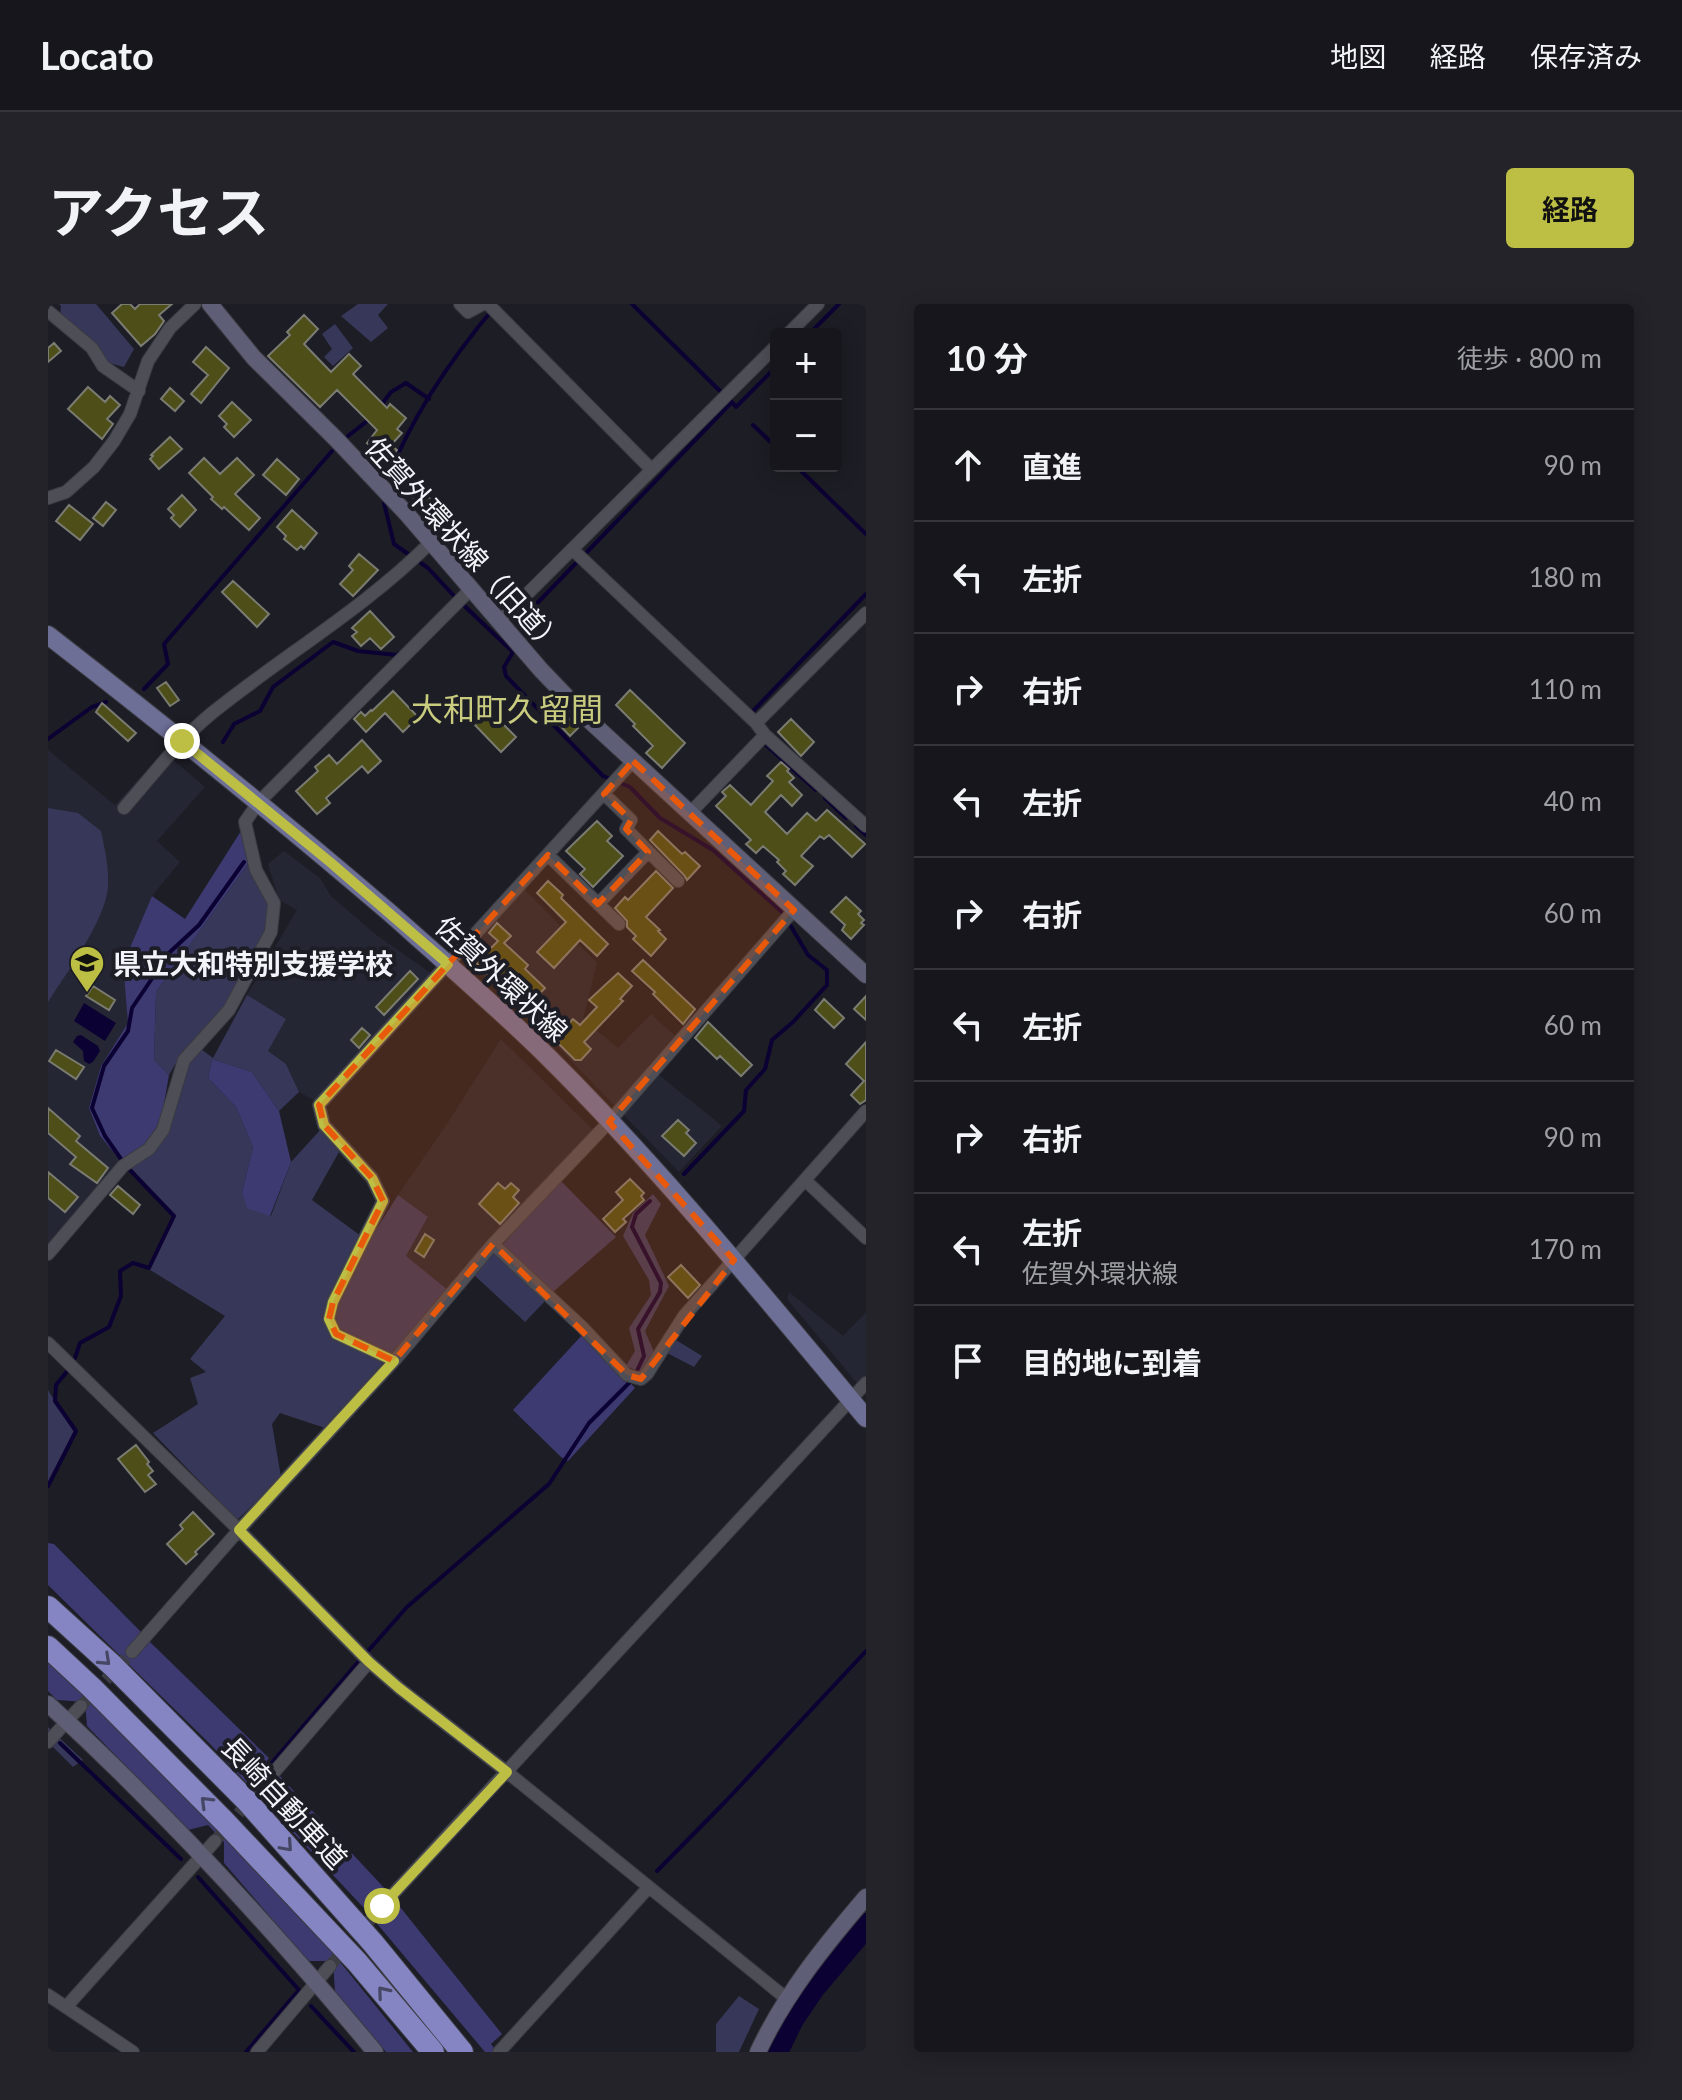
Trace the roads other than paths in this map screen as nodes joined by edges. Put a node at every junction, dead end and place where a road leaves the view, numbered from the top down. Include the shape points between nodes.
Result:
1 (195, 304) edge
2 (210, 304) edge
3 (460, 304) edge
4 (485, 304) edge
5 (818, 304) edge
6 (48, 311) edge
7 (794, 328) edge
8 (770, 352) edge
9 (139, 391) junction
10 (651, 469) junction
11 (48, 498) edge
12 (572, 549) junction
13 (420, 553) junction
14 (464, 597) junction
15 (866, 613) edge
16 (499, 622) junction
17 (48, 635) edge
18 (756, 723) junction
19 (765, 735) junction
20 (182, 741) junction
21 (628, 767) junction
22 (606, 791) junction
23 (258, 803) junction
24 (124, 808) dead end
25 (690, 813) junction
26 (866, 826) edge
27 (648, 852) junction
28 (548, 855) junction
29 (678, 881) dead end
30 (598, 904) junction
31 (794, 910) junction
32 (619, 924) dead end
33 (448, 964) junction
34 (866, 975) edge
35 (866, 1111) edge
36 (609, 1122) junction
37 (805, 1180) junction
38 (866, 1238) edge
39 (493, 1244) junction
40 (48, 1254) edge
41 (734, 1260) junction
42 (48, 1343) edge
43 (394, 1361) junction
44 (866, 1383) edge
45 (851, 1400) junction
46 (866, 1418) edge
47 (239, 1530) junction
48 (48, 1607) edge
49 (48, 1647) edge
50 (132, 1652) tunnel mouth
51 (369, 1662) junction
52 (48, 1704) edge
53 (81, 1706) tunnel mouth
54 (67, 1721) junction
55 (48, 1742) edge
56 (507, 1772) junction
57 (264, 1784) tunnel mouth
58 (215, 1841) tunnel mouth
59 (201, 1857) junction
60 (649, 1887) junction
61 (866, 1897) edge
62 (382, 1906) tunnel mouth
63 (330, 1966) tunnel mouth
64 (316, 1981) junction
65 (48, 1995) edge
66 (787, 1999) junction
67 (66, 2007) junction
68 (133, 2052) edge
69 (257, 2052) edge
70 (375, 2052) edge
71 (433, 2052) edge
72 (462, 2052) edge
73 (499, 2052) edge
74 (758, 2052) edge

1 - 9 street via 170,328 148,361
2 - 13 street, 佐賀外環状線（旧道） via 254,358 336,439
3 - 4 street via 468,312
4 - 10 street
5 - 7 street
6 - 9 street via 92,348 103,366
8 - 10 street
9 - 11 street via 94,467 66,492
10 - 12 street
12 - 16 street
12 - 18 street
13 - 14 street, 佐賀外環状線（旧道）
13 - 20 street
14 - 16 street, 佐賀外環状線（旧道）
14 - 23 street
15 - 18 street
16 - 21 street, 佐賀外環状線（旧道）
17 - 20 main road, 佐賀外環状線
18 - 19 street
19 - 25 street
19 - 26 street
20 - 23 main road, 佐賀外環状線
20 - 24 street
21 - 22 street
21 - 25 street, 佐賀外環状線（旧道）
22 - 27 street via 631,820 626,829
22 - 28 street
23 - 33 main road, 佐賀外環状線
23 - 40 street via 245,822 256,870 274,903 271,932 229,1010 184,1060 163,1130 149,1149 123,1166
25 - 31 street, 佐賀外環状線（旧道）
27 - 29 street
27 - 30 street
28 - 30 street
28 - 33 street
30 - 32 street
31 - 34 street, 佐賀外環状線（旧道）
31 - 36 street
33 - 36 main road, 佐賀外環状線
33 - 43 street via 319,1105 324,1125 372,1178 383,1201 329,1319 336,1334
35 - 37 street
36 - 39 street
36 - 41 main road, 佐賀外環状線
37 - 38 street
37 - 41 street
39 - 41 street via 627,1375 641,1379 684,1316
39 - 43 street
41 - 45 main road, 佐賀外環状線
42 - 47 street
43 - 47 street
44 - 45 street
45 - 46 main road, 佐賀外環状線
45 - 56 street
47 - 50 street
47 - 51 street
48 -> 72 highway, 長崎自動車道 via 246,1800
71 -> 49 highway, 長崎自動車道 via 357,1962 224,1821
51 - 56 street
51 - 57 street
52 - 54 street
53 - 54 street
54 - 55 street
54 - 59 street
56 - 60 street
56 - 62 street
58 - 59 street
59 - 64 street
59 - 67 street
60 - 66 street
60 - 73 street
61 - 66 street
63 - 64 street
64 - 69 street
64 - 70 street
65 - 67 street
66 - 74 street
67 - 68 street

